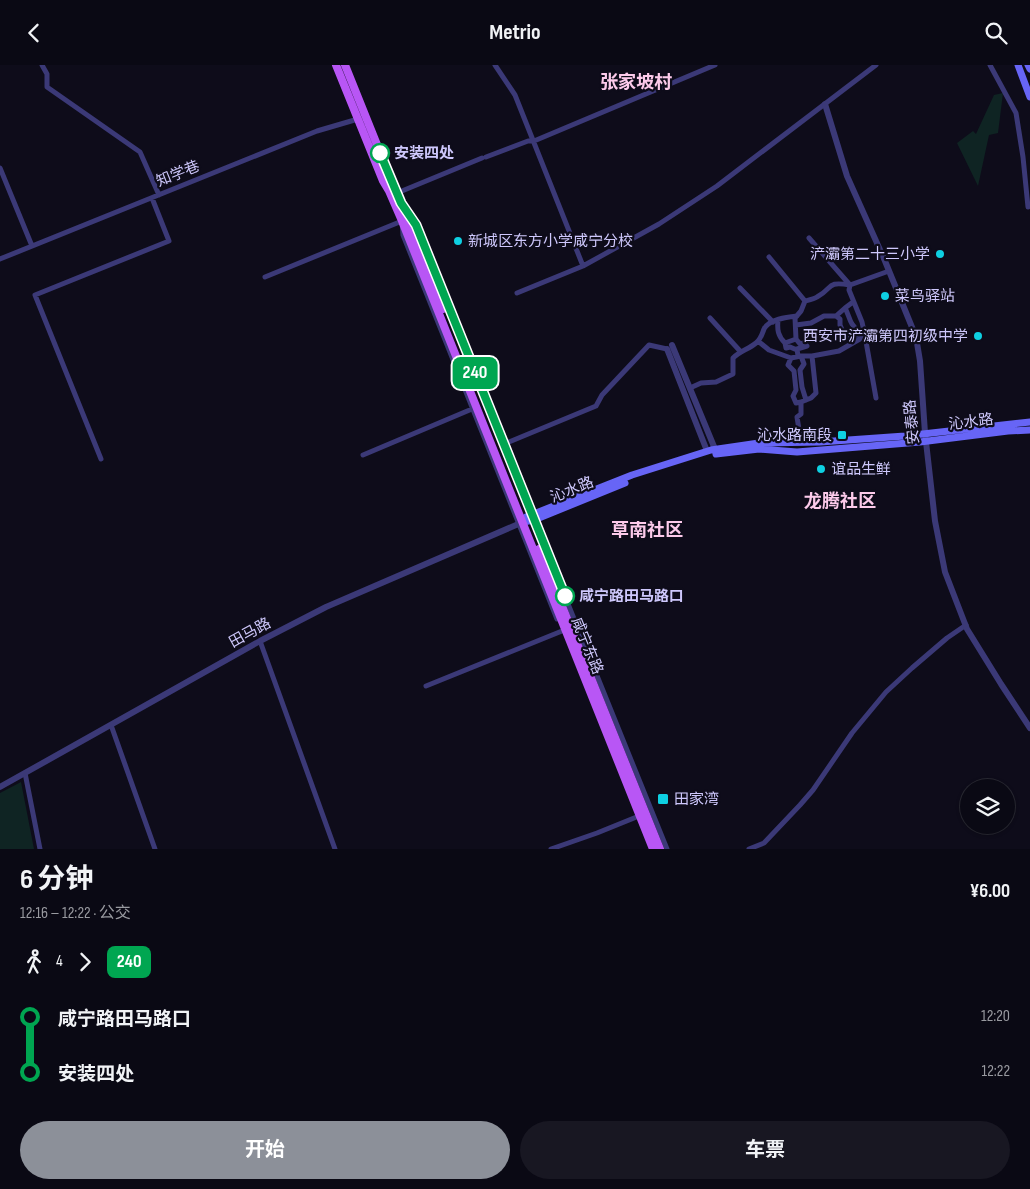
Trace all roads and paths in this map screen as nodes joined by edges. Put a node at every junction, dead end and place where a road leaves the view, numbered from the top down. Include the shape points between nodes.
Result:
1 (42, 65) edge
2 (336, 65) edge
3 (345, 65) edge
4 (495, 65) edge
5 (715, 65) edge
6 (876, 65) edge
7 (990, 65) edge
8 (1018, 65) edge
9 (1028, 65) edge
10 (1030, 69) edge
11 (1030, 97) edge
12 (826, 106) junction
13 (358, 119) junction
14 (534, 141) junction
15 (0, 168) edge
16 (396, 193) junction
17 (159, 195) junction
18 (152, 198) junction
19 (401, 203) junction
20 (1028, 207) dead end
21 (402, 221) junction
22 (809, 239) dead end
23 (32, 246) junction
24 (769, 257) dead end
25 (0, 259) edge
26 (583, 266) junction
27 (890, 271) junction
28 (266, 277) dead end
29 (850, 285) junction
30 (740, 287) dead end
31 (517, 293) dead end
32 (805, 301) junction
33 (853, 301) junction
34 (845, 308) junction
35 (798, 315) junction
36 (836, 316) junction
37 (710, 318) dead end
38 (775, 321) junction
39 (796, 325) junction
40 (865, 336) junction
41 (796, 339) junction
42 (758, 341) junction
43 (786, 343) junction
44 (669, 347) joint
45 (740, 351) junction
46 (799, 354) junction
47 (812, 356) junction
48 (791, 358) junction
49 (797, 371) junction
50 (686, 389) junction
51 (876, 398) dead end
52 (804, 401) junction
53 (472, 409) junction
54 (1030, 422) edge
55 (1030, 430) edge
56 (926, 437) junction
57 (801, 441) junction
58 (504, 444) junction
59 (715, 449) junction
60 (706, 451) junction
61 (363, 455) dead end
62 (100, 459) dead end
63 (527, 520) junction
64 (550, 558) junction
65 (549, 574) junction
66 (966, 625) junction
67 (562, 631) junction
68 (260, 641) junction
69 (426, 686) dead end
70 (111, 725) junction
71 (1030, 728) edge
72 (26, 773) junction
73 (0, 787) edge
74 (638, 816) junction
75 (40, 849) edge
76 (155, 849) edge
77 (335, 849) edge
78 (551, 849) edge
79 (651, 849) edge
80 (660, 849) edge
81 (667, 849) edge
82 (749, 849) edge

1 - 17 street via 47,74 47,87 140,152
2 - 13 main road, 咸宁东路
3 - 16 main road, 咸宁东路
4 - 14 street via 515,95
5 - 14 street
6 - 12 street
7 - 20 street via 1016,113
8 - 11 main road
9 - 10 main road
12 - 26 street via 717,186 659,224
12 - 27 street, 安泰路 via 847,176
13 - 17 street, 知学巷 via 316,131
13 - 21 main road, 咸宁东路
14 - 16 street via 484,157
14 - 26 street
15 - 23 street
16 - 19 main road, 咸宁东路
17 - 18 street, 知学巷
18 - 23 street, 知学巷
18 - 62 street via 169,241 35,295
19 - 58 street via 416,225
19 - 63 main road, 咸宁东路
21 - 28 street
21 - 53 street via 403,235
21 - 63 main road, 咸宁东路
22 - 29 street
23 - 25 street, 知学巷
24 - 32 street
26 - 31 street
27 - 29 street
27 - 56 street, 安泰路 via 916,337
29 - 32 street via 838,283 829,286 817,297
29 - 33 street
30 - 38 street
32 - 35 street
33 - 34 street
33 - 40 street
34 - 36 street
34 - 36 street via 858,335 849,339 845,337
35 - 38 street
35 - 39 street
36 - 39 street via 824,316 811,323
37 - 45 street
38 - 42 street via 766,326
38 - 43 street via 780,338
39 - 41 street
40 - 47 street via 839,351
40 - 51 street
41 - 43 street
41 - 46 street via 807,346
42 - 45 street
42 - 48 street via 769,350
43 - 46 street via 786,348 790,347
44 - 50 street
44 - 58 street via 649,345 602,395 596,406
45 - 50 street via 733,358 734,375
46 - 47 street
46 - 48 street
46 - 49 street via 804,364
47 - 52 street via 816,393
48 - 49 street via 788,365
49 - 52 street
49 - 52 street via 793,396 796,403
50 - 59 street
50 - 60 street
52 - 57 street via 797,417
53 - 61 street
53 - 63 street
54 - 56 main road, 沁水路
55 - 56 main road, 沁水路
56 - 57 main road, 沁水路 via 820,443
56 - 63 main road, 沁水路 via 798,452 759,449 713,454
56 - 66 street, 安泰路 via 935,521 945,572
57 - 59 main road, 沁水路
58 - 63 street
59 - 60 main road, 沁水路
60 - 63 main road, 沁水路 via 632,475
63 - 64 street
63 - 65 main road, 咸宁东路
63 - 67 street
63 - 68 street, 田马路 via 326,607
63 - 74 main road, 咸宁东路
64 - 65 main road
64 - 81 street
65 - 80 main road, 咸宁东路
66 - 71 street, 安泰路
66 - 82 street via 886,692 852,733 814,790 764,843
67 - 69 street
67 - 74 street
68 - 70 street, 田马路
68 - 77 street
70 - 72 street, 田马路
70 - 76 street
72 - 73 street, 田马路
72 - 75 street
74 - 78 street
74 - 79 main road, 咸宁东路

